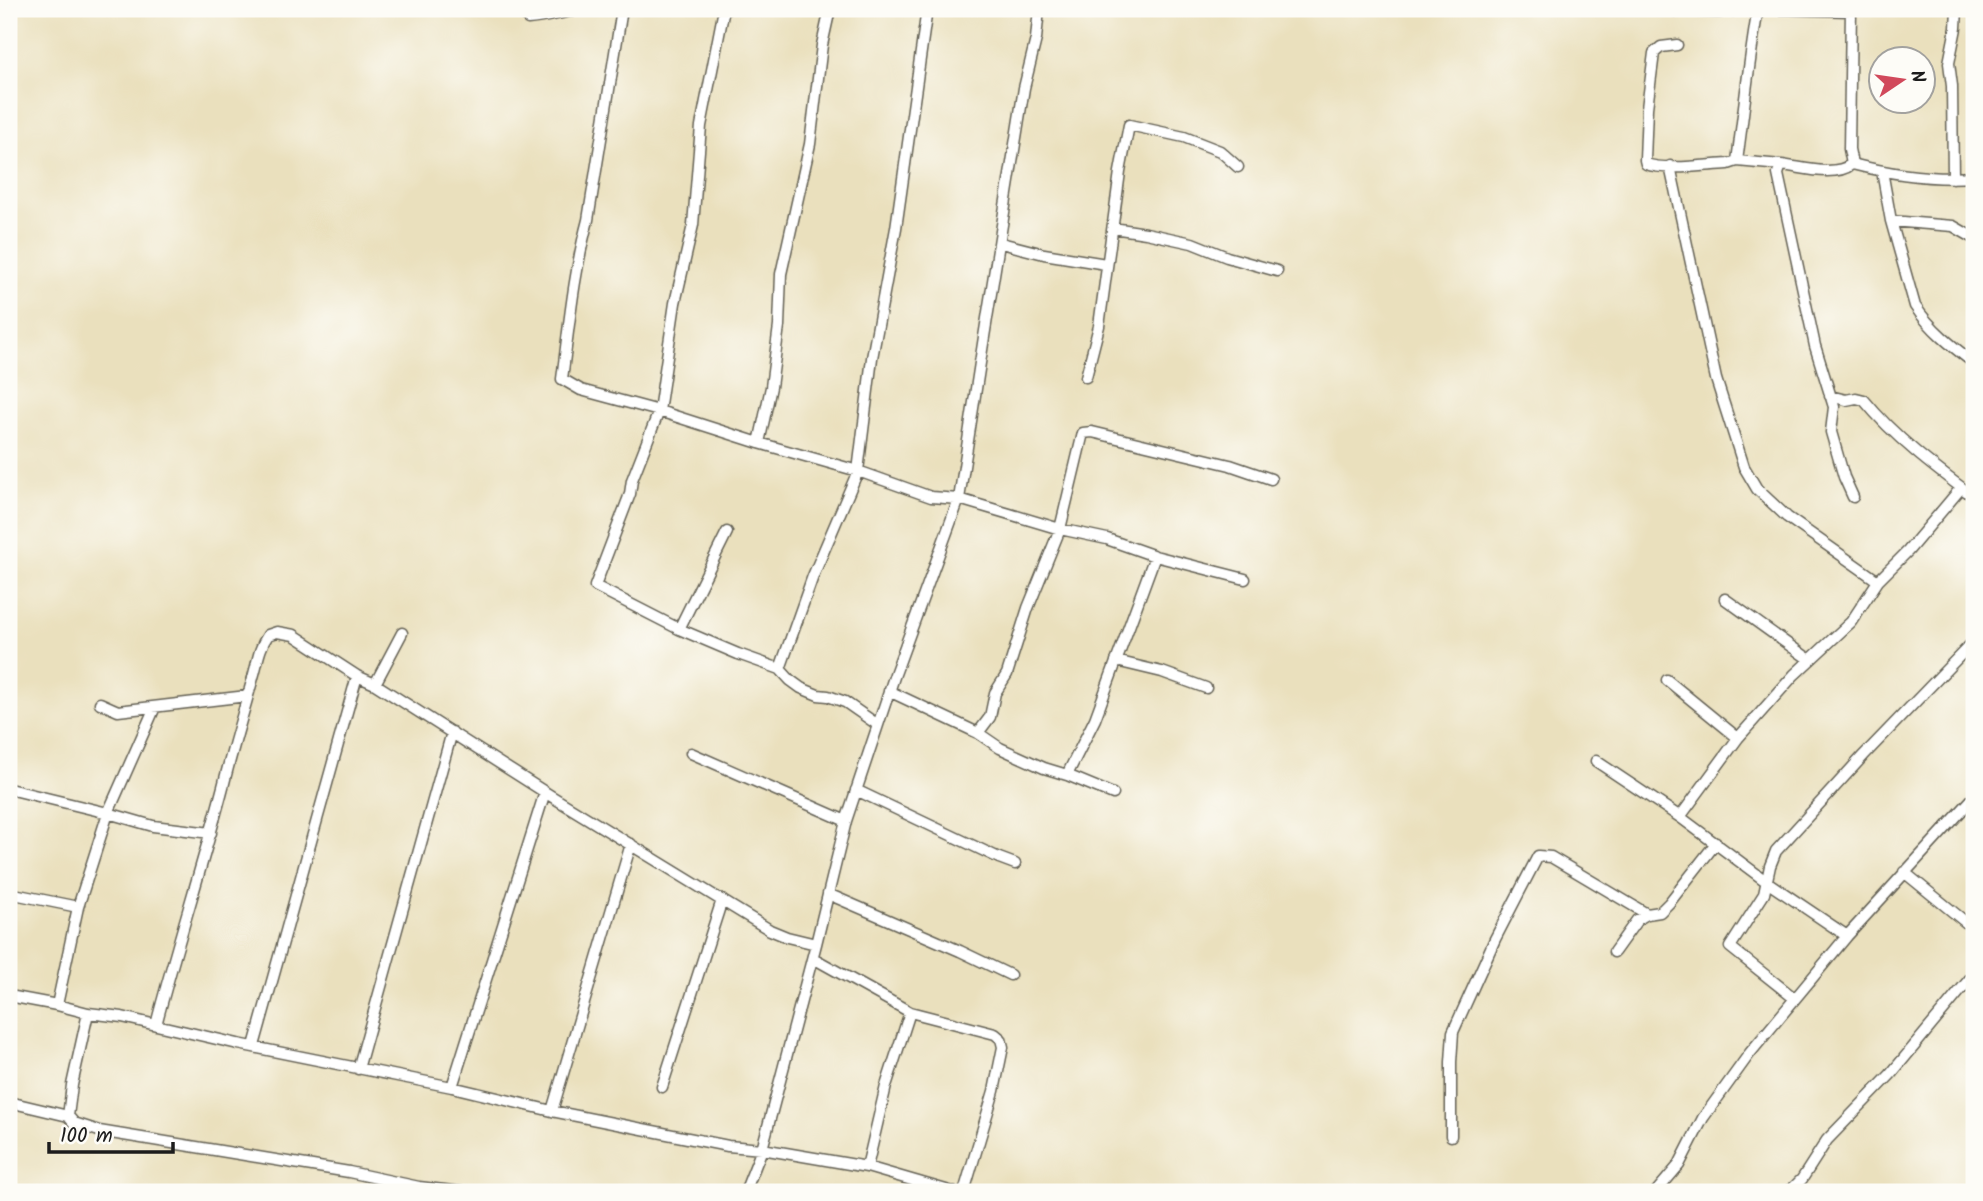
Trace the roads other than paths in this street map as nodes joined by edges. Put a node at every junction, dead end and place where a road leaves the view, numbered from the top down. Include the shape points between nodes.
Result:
1 (590, 9) edge
2 (622, 9) edge
3 (724, 9) edge
4 (830, 9) edge
5 (927, 9) edge
6 (1039, 9) edge
7 (1673, 9) edge
8 (1750, 9) edge
9 (1758, 9) edge
10 (1765, 9) edge
11 (1957, 9) edge
12 (1851, 10) edge
13 (528, 19) dead end
14 (1677, 45) dead end
15 (1737, 161) junction
16 (1852, 164) junction
17 (1781, 165) junction
18 (1671, 166) junction
19 (1238, 167) dead end
20 (1882, 171) junction
21 (1974, 177) edge
22 (1953, 178) junction
23 (1891, 221) junction
24 (1113, 228) junction
25 (1974, 238) edge
26 (1000, 243) junction
27 (1106, 264) junction
28 (1278, 271) dead end
29 (1974, 363) edge
30 (1086, 377) dead end
31 (1830, 396) junction
32 (659, 411) junction
33 (759, 443) junction
34 (858, 471) junction
35 (1271, 479) dead end
36 (1961, 488) junction
37 (1853, 497) dead end
38 (1974, 497) edge
39 (959, 499) junction
40 (1060, 529) junction
41 (727, 533) dead end
42 (1155, 556) junction
43 (1245, 579) dead end
44 (1878, 582) junction
45 (1725, 600) dead end
46 (679, 629) junction
47 (402, 633) dead end
48 (1974, 640) edge
49 (1810, 660) junction
50 (1116, 661) junction
51 (780, 670) junction
52 (357, 676) junction
53 (1667, 680) dead end
54 (375, 684) junction
55 (1206, 688) dead end
56 (889, 691) junction
57 (247, 696) junction
58 (100, 703) dead end
59 (155, 706) junction
60 (878, 725) junction
61 (452, 732) junction
62 (978, 733) junction
63 (1738, 738) junction
64 (691, 753) dead end
65 (1596, 761) dead end
66 (1067, 775) junction
67 (9, 789) edge
68 (856, 790) junction
69 (545, 792) junction
70 (1113, 794) dead end
71 (1974, 797) edge
72 (108, 813) junction
73 (1680, 817) junction
74 (846, 821) junction
75 (211, 833) junction
76 (1716, 843) junction
77 (631, 844) junction
78 (1015, 864) dead end
79 (1905, 872) junction
80 (1767, 882) junction
81 (9, 893) edge
82 (828, 894) junction
83 (722, 900) junction
84 (78, 907) junction
85 (1647, 914) junction
86 (1974, 929) edge
87 (1847, 936) junction
88 (816, 944) junction
89 (1614, 952) dead end
90 (813, 958) junction
91 (1974, 974) edge
92 (1010, 975) dead end
93 (9, 996) edge
94 (1794, 998) junction
95 (57, 1004) junction
96 (910, 1012) junction
97 (88, 1013) junction
98 (156, 1025) junction
99 (254, 1046) junction
100 (358, 1069) junction
101 (452, 1087) junction
102 (662, 1087) dead end
103 (9, 1102) edge
104 (552, 1111) junction
105 (68, 1116) junction
106 (1451, 1136) dead end
107 (762, 1149) junction
108 (867, 1167) junction
109 (461, 1192) edge
110 (745, 1192) edge
111 (953, 1192) edge
112 (964, 1192) edge
113 (1656, 1192) edge
114 (1789, 1192) edge

1 - 13 street
2 - 32 street via 562,379 581,390
3 - 32 street via 701,126 693,225 675,303
4 - 33 street via 810,144 781,274 779,326
5 - 34 street
6 - 26 street
7 - 8 street
9 - 15 street
10 - 12 street
11 - 22 street via 1949,63
12 - 16 street
14 - 18 street via 1654,53 1644,160 1653,166
15 - 17 street
15 - 18 street
16 - 17 street via 1829,171
16 - 20 street
17 - 31 street via 1778,174
18 - 44 street via 1716,379 1744,467 1756,489 1787,517
19 - 24 street via 1220,151 1184,137 1129,125
20 - 22 street
20 - 23 street
21 - 22 street
23 - 25 street via 1954,226
23 - 29 street via 1915,306
24 - 27 street
24 - 28 street via 1192,243
26 - 27 street
26 - 39 street
27 - 30 street via 1099,326
31 - 36 street via 1864,400 1881,421
31 - 37 street via 1834,407 1831,432
32 - 33 street
32 - 46 street via 595,586
33 - 34 street
34 - 39 street via 931,497
34 - 51 street via 813,576
35 - 40 street via 1230,465 1083,433
36 - 38 street
36 - 44 street
39 - 40 street
39 - 56 street
40 - 42 street
40 - 62 street via 1007,674 995,693 990,717
41 - 46 street
42 - 43 street
42 - 50 street
44 - 49 street via 1851,622
45 - 49 street
46 - 51 street
47 - 54 street
48 - 80 street via 1776,851
49 - 63 street
50 - 55 street
50 - 66 street via 1096,719
51 - 60 street via 801,688 845,702
52 - 54 street
52 - 57 street via 293,635 277,632 260,646
52 - 99 street
53 - 63 street
54 - 61 street
56 - 60 street
56 - 62 street
57 - 59 street
57 - 75 street
58 - 59 street via 118,710
59 - 72 street
60 - 68 street
61 - 69 street
61 - 100 street
62 - 66 street via 1000,748
63 - 73 street
64 - 74 street
65 - 73 street
66 - 70 street
67 - 72 street
68 - 74 street
68 - 78 street
69 - 77 street
69 - 101 street
71 - 79 street
72 - 75 street via 153,826
72 - 84 street
73 - 76 street
74 - 82 street
75 - 98 street
76 - 80 street
76 - 85 street via 1669,903 1660,912
77 - 83 street
77 - 104 street
79 - 86 street
79 - 87 street
80 - 87 street
80 - 94 street via 1730,947
81 - 84 street
82 - 88 street
82 - 92 street
83 - 88 street via 770,930
83 - 102 street
84 - 95 street
85 - 89 street via 1637,920
85 - 106 street via 1551,857 1538,856 1453,1032
87 - 94 street
88 - 90 street
90 - 96 street
90 - 107 street
91 - 114 street via 1890,1075 1827,1140
93 - 95 street
94 - 113 street via 1703,1118 1679,1165
95 - 97 street
96 - 108 street
96 - 112 street via 995,1034 1001,1040 993,1091
97 - 98 street
97 - 105 street
98 - 99 street
99 - 100 street
100 - 101 street
101 - 104 street
103 - 105 street
104 - 107 street
105 - 109 street via 74,1123 99,1131
107 - 108 street
107 - 110 street
108 - 111 street

